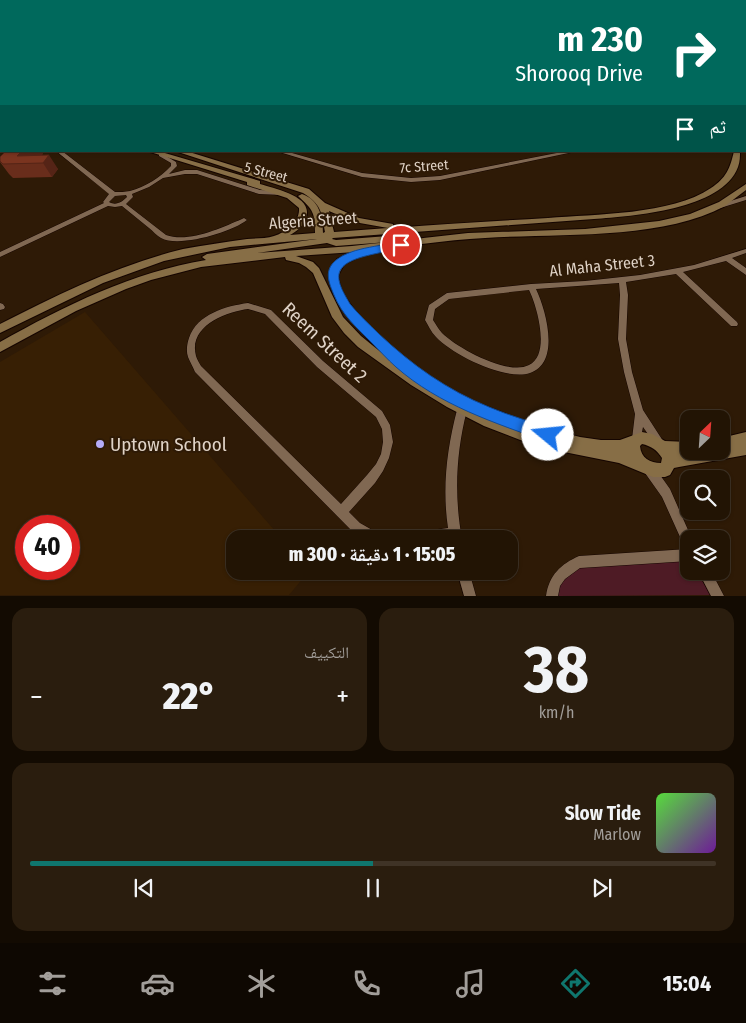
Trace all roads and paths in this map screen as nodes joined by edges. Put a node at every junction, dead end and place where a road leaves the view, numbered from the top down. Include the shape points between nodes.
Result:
1 (59, 152) edge
2 (153, 152) edge
3 (181, 152) edge
4 (282, 152) edge
5 (574, 152) edge
6 (737, 152) edge
7 (161, 155) junction
8 (211, 170) junction
9 (159, 179) junction
10 (746, 186) edge
11 (128, 193) junction
12 (282, 193) junction
13 (113, 194) junction
14 (746, 198) edge
15 (107, 204) junction
16 (122, 204) junction
17 (323, 205) junction
18 (717, 207) junction
19 (244, 220) dead end
20 (448, 226) junction
21 (473, 236) junction
22 (325, 237) junction
23 (272, 239) junction
24 (401, 245) junction
25 (746, 250) edge
26 (0, 253) edge
27 (263, 256) junction
28 (726, 258) junction
29 (677, 271) junction
30 (746, 272) edge
31 (148, 277) junction
32 (622, 279) junction
33 (530, 287) junction
34 (734, 324) dead end
35 (0, 329) edge
36 (0, 346) edge
37 (377, 348) junction
38 (462, 410) junction
39 (640, 412) junction
40 (746, 438) edge
41 (636, 440) junction
42 (730, 442) edge
43 (662, 446) junction
44 (680, 448) edge
45 (746, 448) edge
46 (645, 466) junction
47 (667, 466) junction
48 (666, 494) junction
49 (341, 512) junction
50 (361, 530) edge
51 (455, 530) edge
52 (683, 530) edge
53 (680, 556) edge
54 (466, 580) edge
55 (709, 580) edge
56 (470, 596) edge
57 (552, 596) edge
58 (718, 596) edge

1 - 13 street
2 - 7 main road, 5 Street
3 - 17 main road, 5 Street via 301,189
4 - 5 street, 7c Street via 362,174 411,180 440,178
6 - 20 main road, Algeria Street via 734,166 719,186 678,205 623,215
7 - 8 main road, 5 Street
7 - 9 street via 174,166
8 - 12 main road
8 - 22 main road, 5 Street via 304,197 314,204
9 - 11 street
9 - 12 street via 197,172 259,192
10 - 18 main road, Algeria Street
11 - 13 street
11 - 16 street via 129,199
12 - 23 main road via 300,202 303,217 292,231
13 - 15 street via 107,199
14 - 18 street
15 - 16 street
15 - 26 street
16 - 19 street via 172,240 219,230
17 - 20 main road, 5 Street via 351,218 378,225
17 - 22 main road via 326,210
18 - 21 main road, Algeria Street via 683,219 648,226
20 - 22 main road, Algeria Street
21 - 22 main road via 451,234 341,242
21 - 24 main road, Algeria Street
22 - 23 main road, Algeria Street
22 - 31 main road via 315,244 228,252 195,259
23 - 35 main road, Algeria Street via 210,247 141,264 78,290
24 - 27 main road, Algeria Street
24 - 37 main road via 352,255 340,263 333,275 347,308
25 - 28 street, Al Maha Street 3
27 - 31 main road, Algeria Street via 202,264
27 - 37 main road via 294,258 315,269 338,316 352,333
28 - 29 street, Al Maha Street 3
28 - 30 street
29 - 32 street, Al Maha Street 3
29 - 34 street, Al Maha Street 3
31 - 36 main road, Algeria Street via 79,305
32 - 33 street, Al Maha Street 3
32 - 39 street via 623,350
33 - 33 street, Al Maha Street 3 via 447,296 430,310 431,327 440,338 482,362 513,372 527,370 538,364 545,335
37 - 38 main road via 428,390
37 - 41 main road via 469,406 520,426 563,439 609,447 623,446
38 - 46 main road via 532,438 618,456
38 - 51 street via 452,453
39 - 41 street
39 - 43 street
40 - 42 main road
41 - 43 main road via 648,438
41 - 46 main road via 633,450
43 - 44 main road
43 - 47 main road via 668,455
45 - 47 main road via 686,458
46 - 47 main road
46 - 48 street
47 - 48 street
48 - 52 street
49 - 49 street, Reem Street 2 via 386,457 389,434 385,423 268,312 242,307 213,316 191,341 192,361
49 - 50 street, Reem Street 2
53 - 57 street via 579,562 567,567 558,577
54 - 56 street
55 - 58 street

